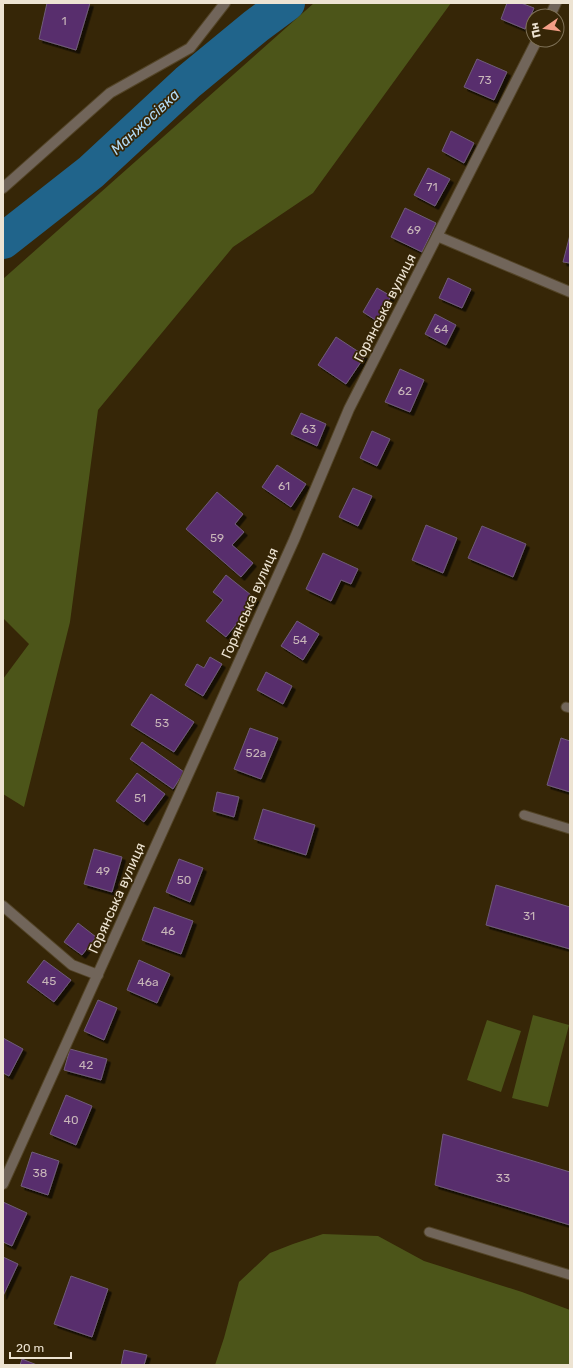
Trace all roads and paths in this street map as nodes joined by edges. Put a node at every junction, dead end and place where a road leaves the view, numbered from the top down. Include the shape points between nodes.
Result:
1 (225, 3) edge
2 (533, 48) edge
3 (3, 188) edge
4 (437, 236) junction
5 (570, 292) edge
6 (524, 815) dead end
7 (570, 829) edge
8 (3, 906) edge
9 (98, 975) junction
10 (3, 1184) edge
11 (429, 1232) dead end
12 (570, 1274) edge

1 - 3 street via 190,48 110,93
2 - 4 street, Горянська вулиця
4 - 5 street
4 - 9 street, Горянська вулиця via 349,409 294,540
6 - 7 lane
8 - 9 street via 72,965
9 - 10 street, Горянська вулиця
11 - 12 lane

